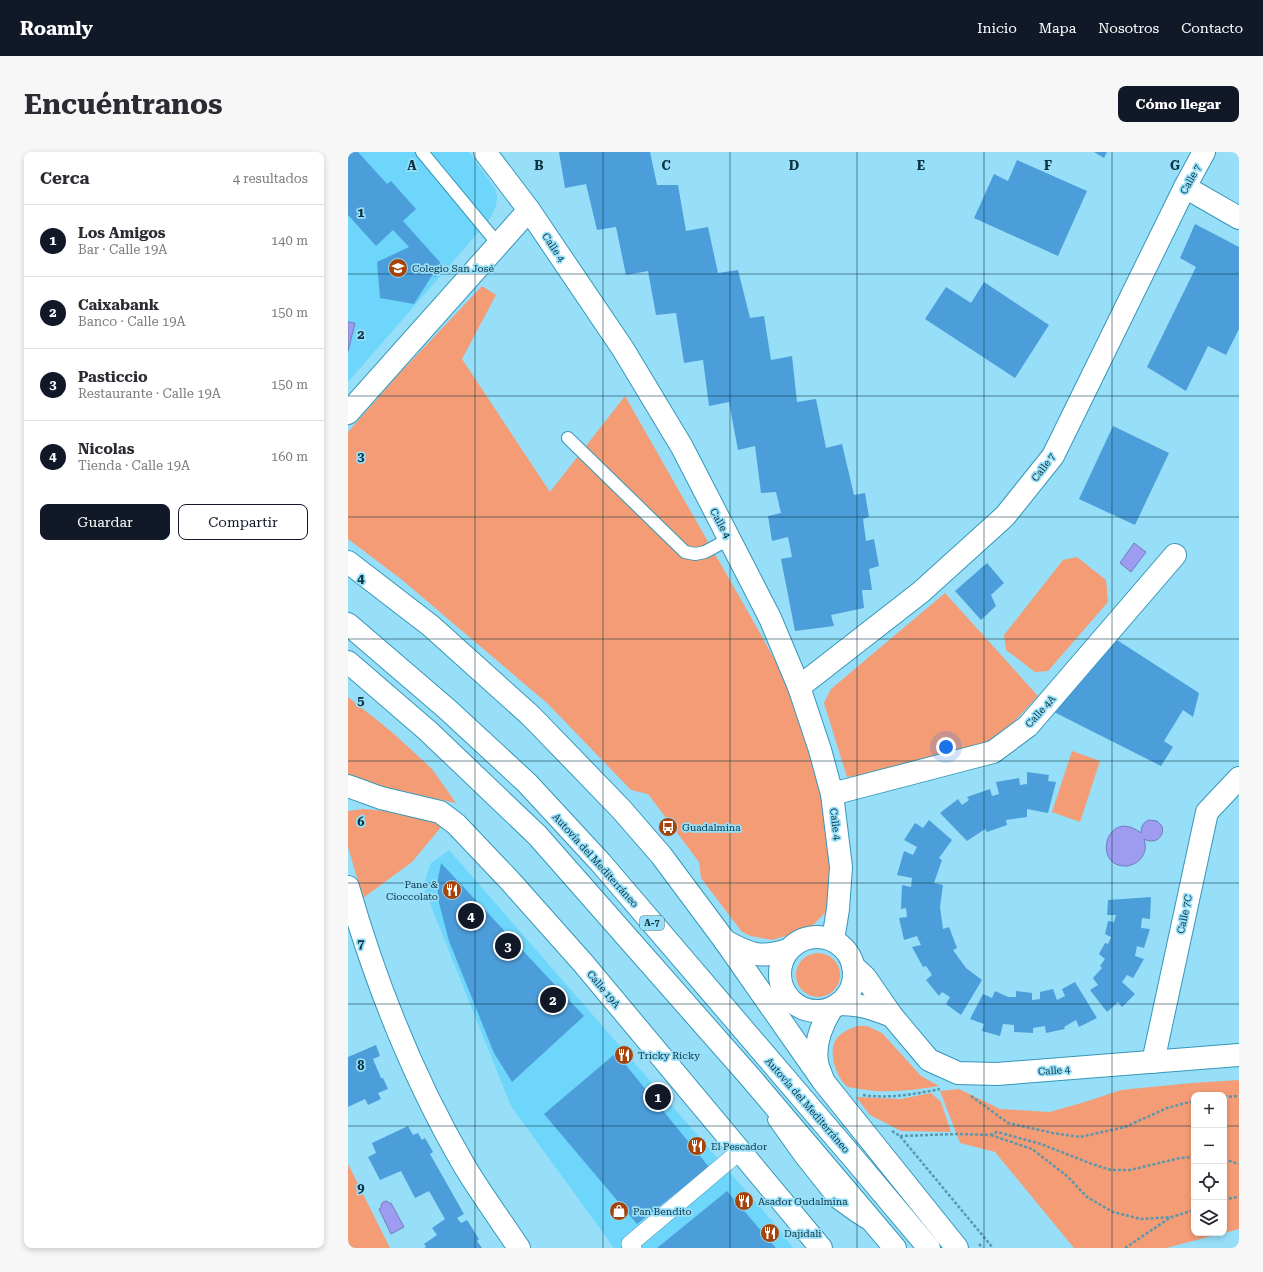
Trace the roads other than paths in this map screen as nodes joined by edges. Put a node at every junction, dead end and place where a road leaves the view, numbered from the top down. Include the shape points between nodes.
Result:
1 (422, 152) edge
2 (485, 152) edge
3 (1204, 152) edge
4 (1184, 187) junction
5 (529, 210) junction
6 (1239, 218) edge
7 (498, 244) junction
8 (348, 413) edge
9 (568, 438) dead end
10 (729, 538) junction
11 (1174, 555) dead end
12 (348, 562) edge
13 (348, 624) edge
14 (348, 662) edge
15 (799, 687) junction
16 (1239, 778) edge
17 (348, 786) edge
18 (832, 794) junction
19 (348, 887) edge
20 (832, 940) junction
21 (725, 941) junction
22 (788, 950) junction
23 (853, 966) junction
24 (835, 1006) junction
25 (892, 1016) junction
26 (1239, 1055) edge
27 (1153, 1062) junction
28 (823, 1081) junction
29 (740, 1151) junction
30 (519, 1248) edge
31 (633, 1248) edge
32 (821, 1248) edge
33 (895, 1248) edge
34 (929, 1248) edge
35 (957, 1248) edge

1 - 7 lane
2 - 5 main road, Calle 4
3 - 4 main road, Calle 7
4 - 6 main road
4 - 15 main road, Calle 7 via 1053,456 1004,516 921,592
5 - 7 main road
5 - 10 main road, Calle 4 via 623,349 682,447
7 - 8 main road
9 - 10 lane via 685,552 705,552
10 - 15 main road, Calle 4 via 770,618
11 - 18 main road, Calle 4A via 1028,726 993,752
12 - 21 main road via 432,626 531,716 621,809 661,855
13 - 34 main road, Autovía del Mediterráneo / A-7 via 447,709 527,783 607,870
14 - 33 main road, A-7 via 428,731 537,835 750,1077
15 - 18 main road, Calle 4
16 - 27 main road, Calle 7C via 1206,812
17 - 29 main road, Calle 19A via 381,798 440,812 456,824 583,963
18 - 20 main road, Calle 4 via 841,867 838,909
19 - 30 main road via 386,1001 414,1068 465,1166
20 - 22 main road via 823,937 808,938 795,943
20 - 23 main road via 842,946
21 - 22 main road via 745,952 759,955
21 - 28 main road
22 - 24 main road via 782,958 780,968 782,988 787,996 802,1009 822,1011
23 - 24 main road via 852,987 846,997
23 - 25 main road, Calle 4 via 865,977
24 - 25 main road, Calle 4 via 854,1004
24 - 28 main road via 822,1025 816,1050
25 - 27 main road, Calle 4 via 929,1060 958,1073 997,1074
26 - 27 main road, Calle 4
28 - 35 main road
29 - 31 street via 630,1244
29 - 32 main road, Calle 19A

